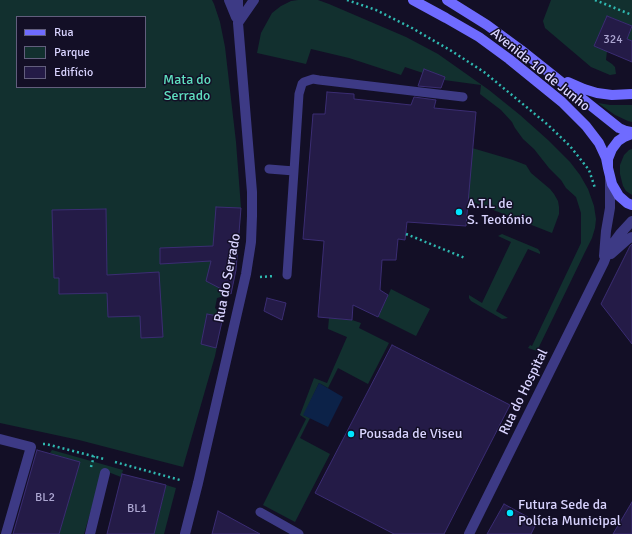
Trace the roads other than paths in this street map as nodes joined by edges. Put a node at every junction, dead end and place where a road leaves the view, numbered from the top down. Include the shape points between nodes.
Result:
1 (229, 0) edge
2 (238, 0) edge
3 (254, 0) edge
4 (413, 0) edge
5 (447, 0) edge
6 (238, 22) junction
7 (553, 75) junction
8 (632, 94) edge
9 (463, 97) dead end
10 (632, 133) edge
11 (269, 169) dead end
12 (294, 170) junction
13 (609, 173) junction
14 (630, 205) edge
15 (632, 221) edge
16 (632, 237) edge
17 (604, 262) junction
18 (287, 275) dead end
19 (0, 439) edge
20 (105, 473) dead end
21 (260, 512) dead end
22 (6, 534) edge
23 (90, 534) edge
24 (185, 534) edge
25 (299, 534) edge
26 (469, 534) edge

1 - 6 street
2 - 6 street
3 - 6 street
4 - 13 main road, Avenida 10 de Junho via 479,37 562,102 599,142
5 - 7 main road, Avenida 10 de Junho via 487,24
6 - 24 street, Rua do Serrado via 252,192 251,242 248,266
7 - 8 main road via 597,93
7 - 10 main road, Avenida 10 de Junho via 613,124
9 - 12 lane via 313,79 304,82 299,94
10 - 13 main road via 618,141 612,149 608,159
11 - 12 lane
12 - 18 lane
13 - 14 main road, Avenida 10 de Junho via 614,189
13 - 17 street, Rua do Hospital via 610,208
15 - 17 street, Rua do Hospital via 616,239
16 - 17 street
17 - 26 street, Rua do Hospital
19 - 22 street via 31,447
20 - 23 street
21 - 25 lane

